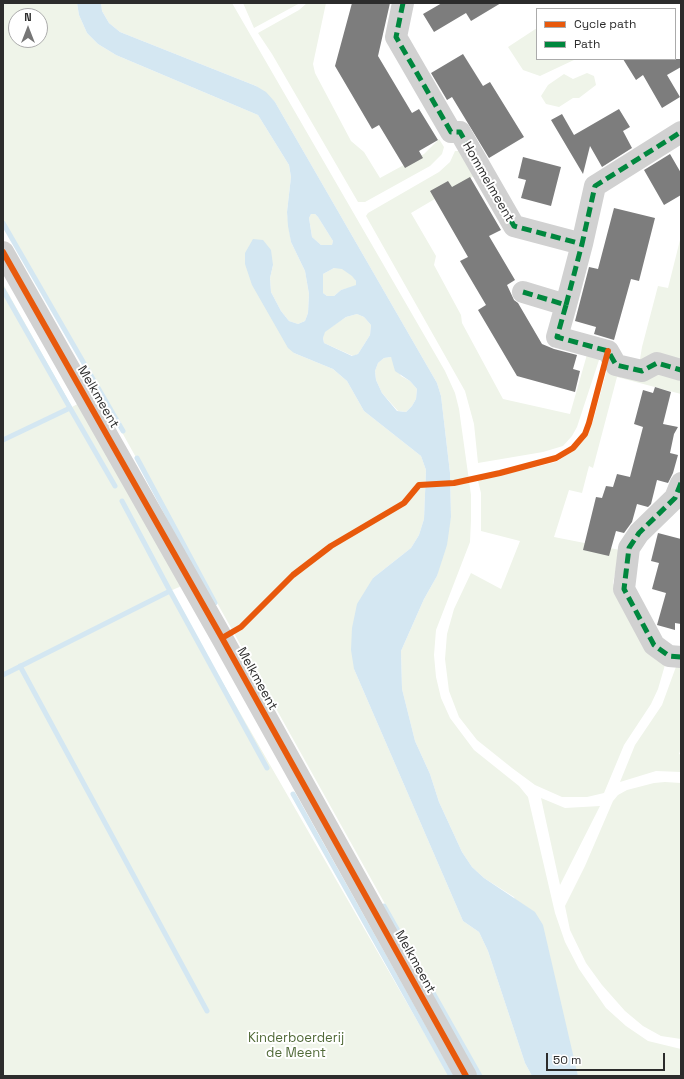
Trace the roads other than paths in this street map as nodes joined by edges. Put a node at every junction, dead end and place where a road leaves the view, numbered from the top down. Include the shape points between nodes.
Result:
1 (403, 3) edge
2 (681, 132) edge
3 (582, 244) junction
4 (3, 252) edge
5 (523, 292) dead end
6 (566, 305) junction
7 (681, 370) edge
8 (681, 483) edge
9 (681, 657) edge
10 (466, 1076) edge

1 - 3 street, Hommelmeent via 396,37 450,132 460,132 514,226
2 - 3 street via 595,186
3 - 6 street
4 - 10 street, Melkmeent
5 - 6 street
6 - 7 street via 558,337 608,351 616,365 642,371 657,363
8 - 9 street via 675,498 639,533 629,548 624,589 654,645 668,656

